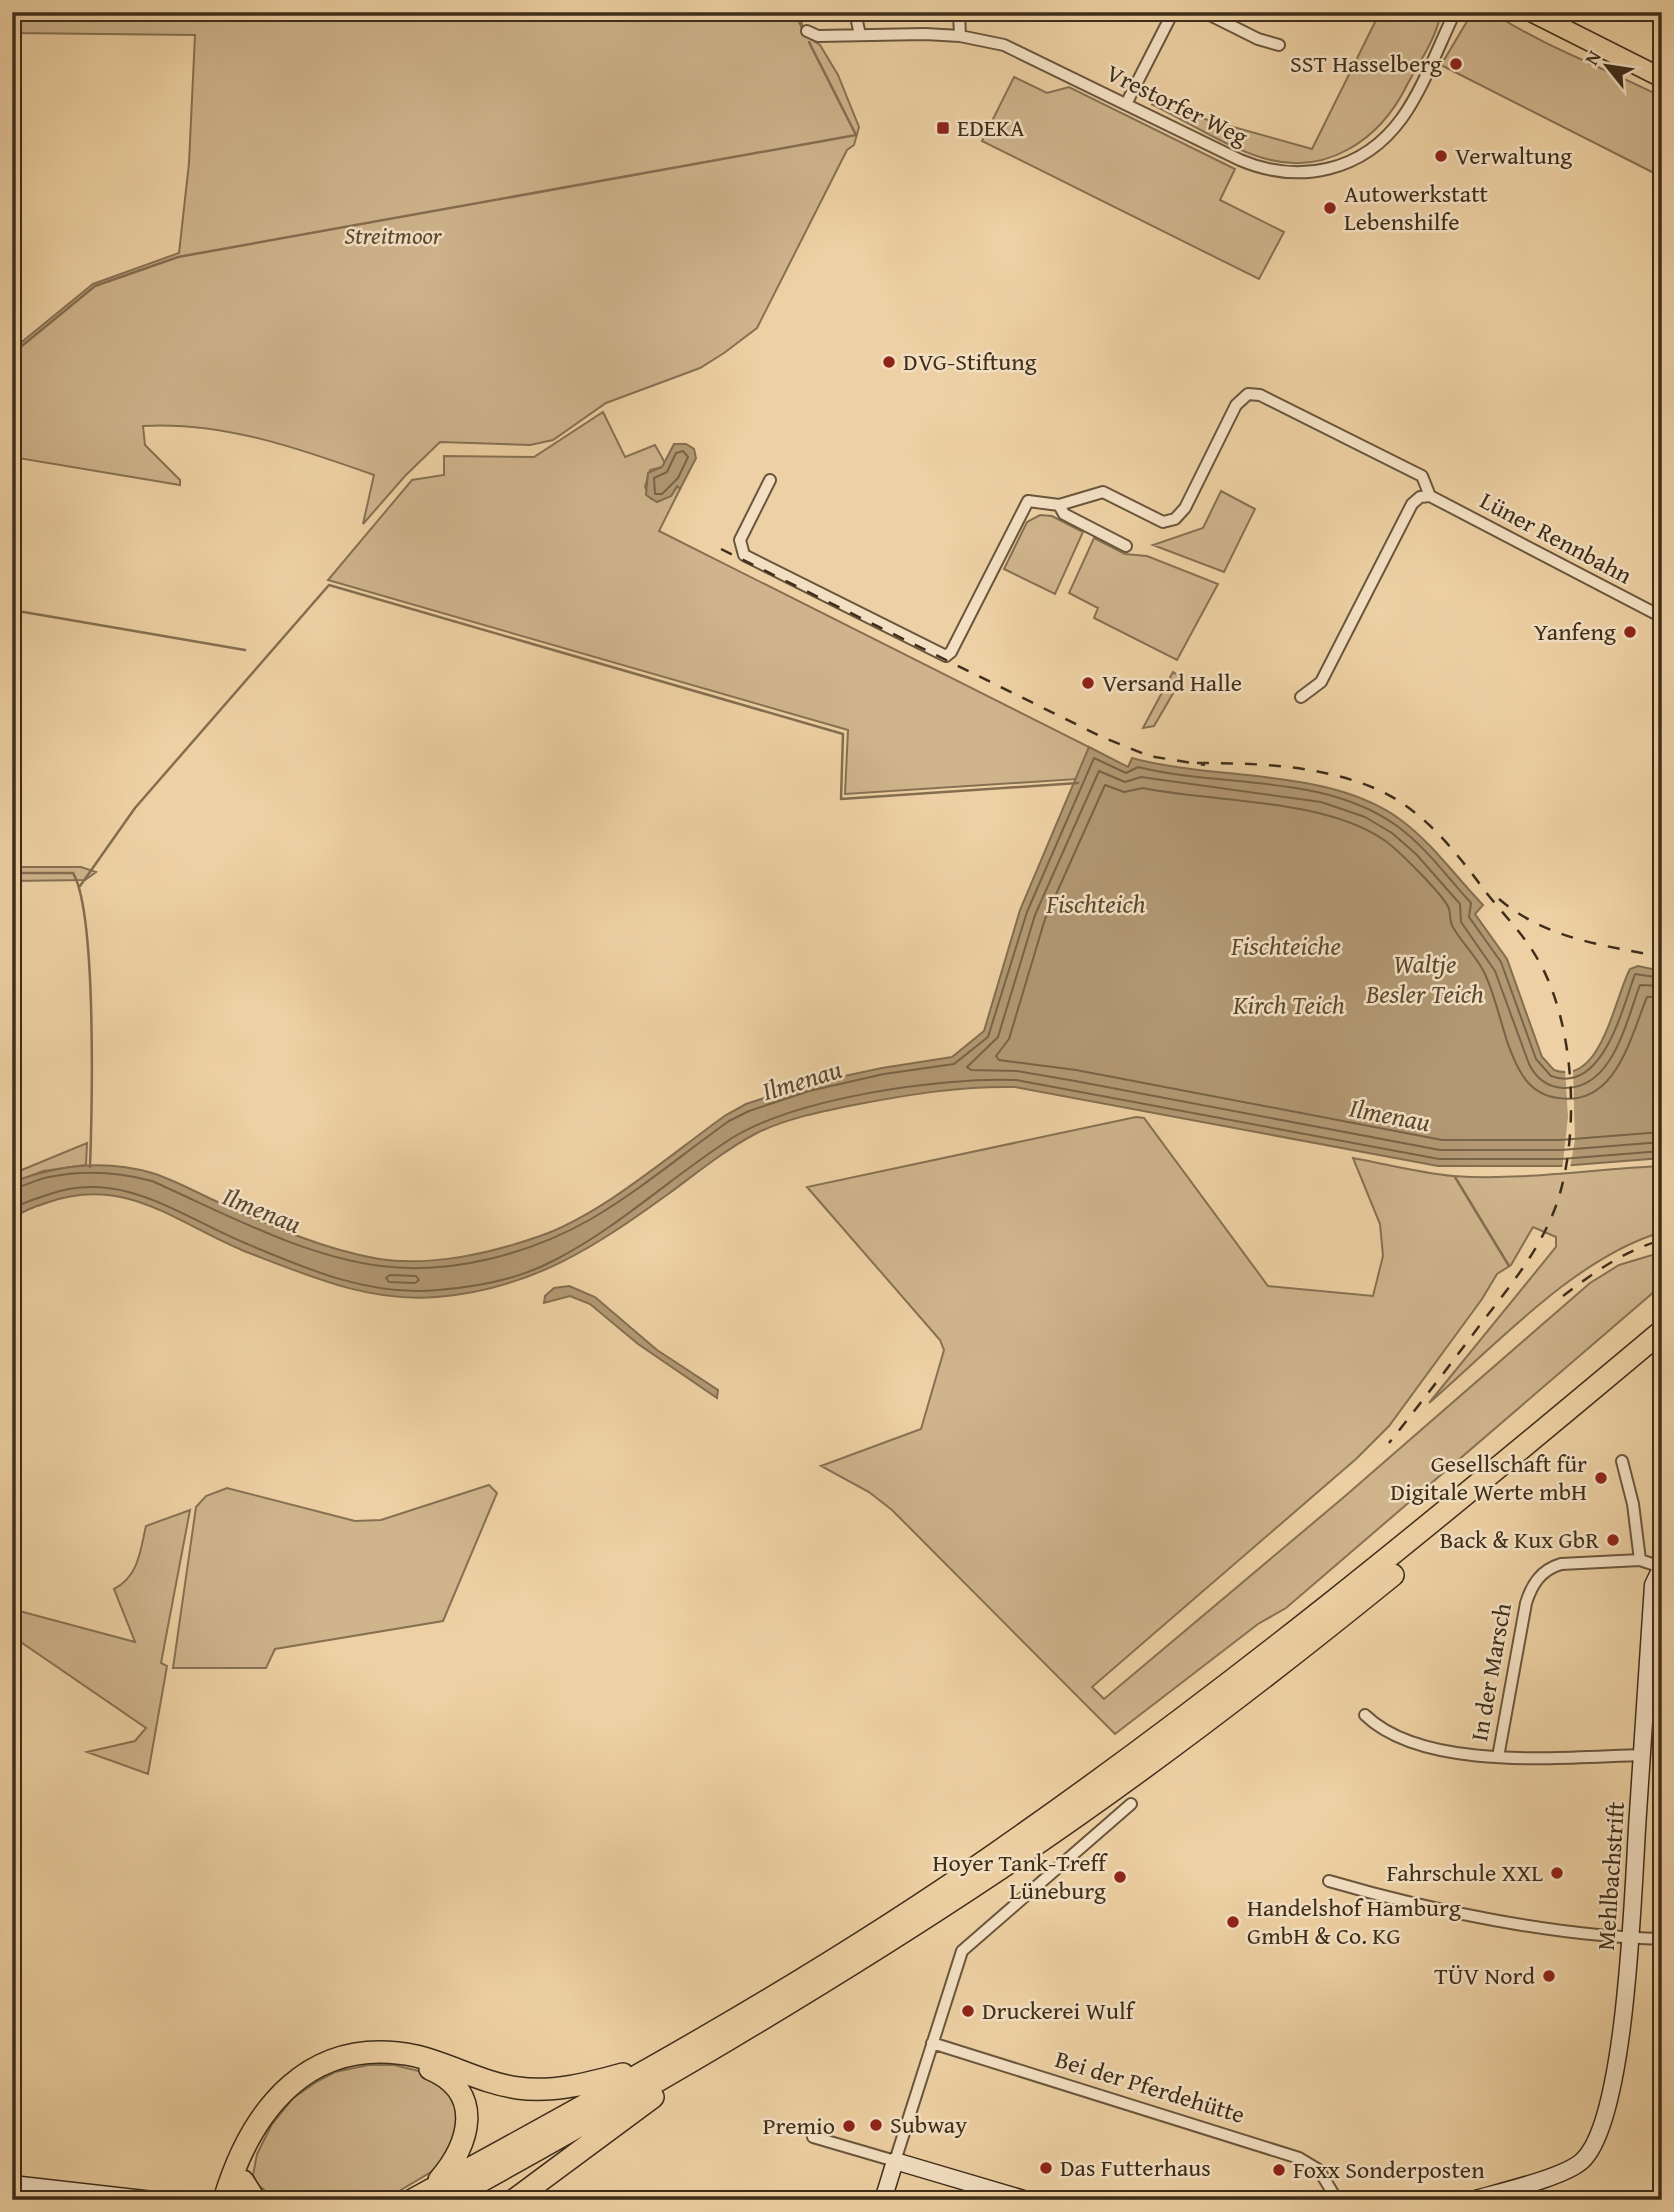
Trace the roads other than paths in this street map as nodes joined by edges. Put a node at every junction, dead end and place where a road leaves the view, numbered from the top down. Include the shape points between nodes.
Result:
1 (855, 12) edge
2 (959, 12) edge
3 (1173, 12) edge
4 (1204, 12) edge
5 (1455, 12) edge
6 (1531, 12) edge
7 (807, 31) dead end
8 (860, 35) junction
9 (960, 36) junction
10 (1279, 45) dead end
11 (1662, 78) edge
12 (1126, 104) junction
13 (770, 480) dead end
14 (1430, 496) junction
15 (1059, 505) junction
16 (1126, 546) dead end
17 (1662, 617) edge
18 (1301, 697) dead end
19 (1662, 1331) edge
20 (1662, 1349) edge
21 (1622, 1461) dead end
22 (1640, 1560) junction
23 (1661, 1566) edge
24 (1653, 1585) joint
25 (1365, 1715) dead end
26 (1642, 1755) junction
27 (1498, 1757) junction
28 (1131, 1804) dead end
29 (1329, 1881) dead end
30 (1629, 1937) junction
31 (1662, 1939) edge
32 (739, 2032) junction
33 (932, 2043) junction
34 (655, 2064) junction
35 (813, 2137) dead end
36 (895, 2161) junction
37 (12, 2184) edge
38 (240, 2190) edge
39 (430, 2196) edge
40 (153, 2200) edge
41 (224, 2200) edge
42 (255, 2200) edge
43 (514, 2200) edge
44 (883, 2200) edge
45 (1027, 2200) edge
46 (1337, 2200) edge
47 (1472, 2200) edge

1 - 8 street
2 - 9 street
3 - 12 street
4 - 10 street
5 - 12 street, Vrestorfer Weg via 1402,118 1376,146 1328,170 1293,173 1258,167
6 - 11 main road
7 - 8 street, Vrestorfer Weg via 818,36
8 - 9 street, Vrestorfer Weg
9 - 12 street, Vrestorfer Weg via 1004,45
13 - 15 street via 740,540 744,555 946,656 1028,501
14 - 15 street, Lüner Rennbahn via 1422,476 1248,394 1236,405 1185,508 1175,519 1163,522 1103,492
14 - 17 street, Lüner Rennbahn
14 - 18 street via 1412,504 1321,682
15 - 16 street via 1064,514
19 - 34 highway via 1403,1548 1160,1736 881,1929
20 - 32 highway via 1319,1635 1181,1740 997,1871
21 - 22 street
22 - 23 street, In der Marsch
22 - 27 street, In der Marsch via 1561,1564 1536,1580 1526,1603
23 - 24 street, In der Marsch
24 - 26 street, Mehlbachstrift
25 - 27 street via 1382,1731 1431,1746
26 - 27 street
26 - 30 street, Mehlbachstrift
28 - 33 street via 968,1943
29 - 30 street via 1481,1917
30 - 31 street
30 - 47 street, Mehlbachstrift via 1616,2067 1599,2134 1582,2162 1561,2173
32 - 39 highway
32 - 43 highway
33 - 36 street
33 - 46 street, Bei der Pferdehütte via 1299,2158 1319,2170
34 - 39 highway
34 - 41 highway via 580,2085 540,2089 518,2088 416,2056 390,2053 334,2061 299,2078 264,2112 238,2159
35 - 36 street
36 - 44 street
36 - 45 street
37 - 40 street
38 - 39 highway via 262,2130 303,2085 327,2071 390,2060 439,2073 464,2103 465,2139
38 - 42 highway

